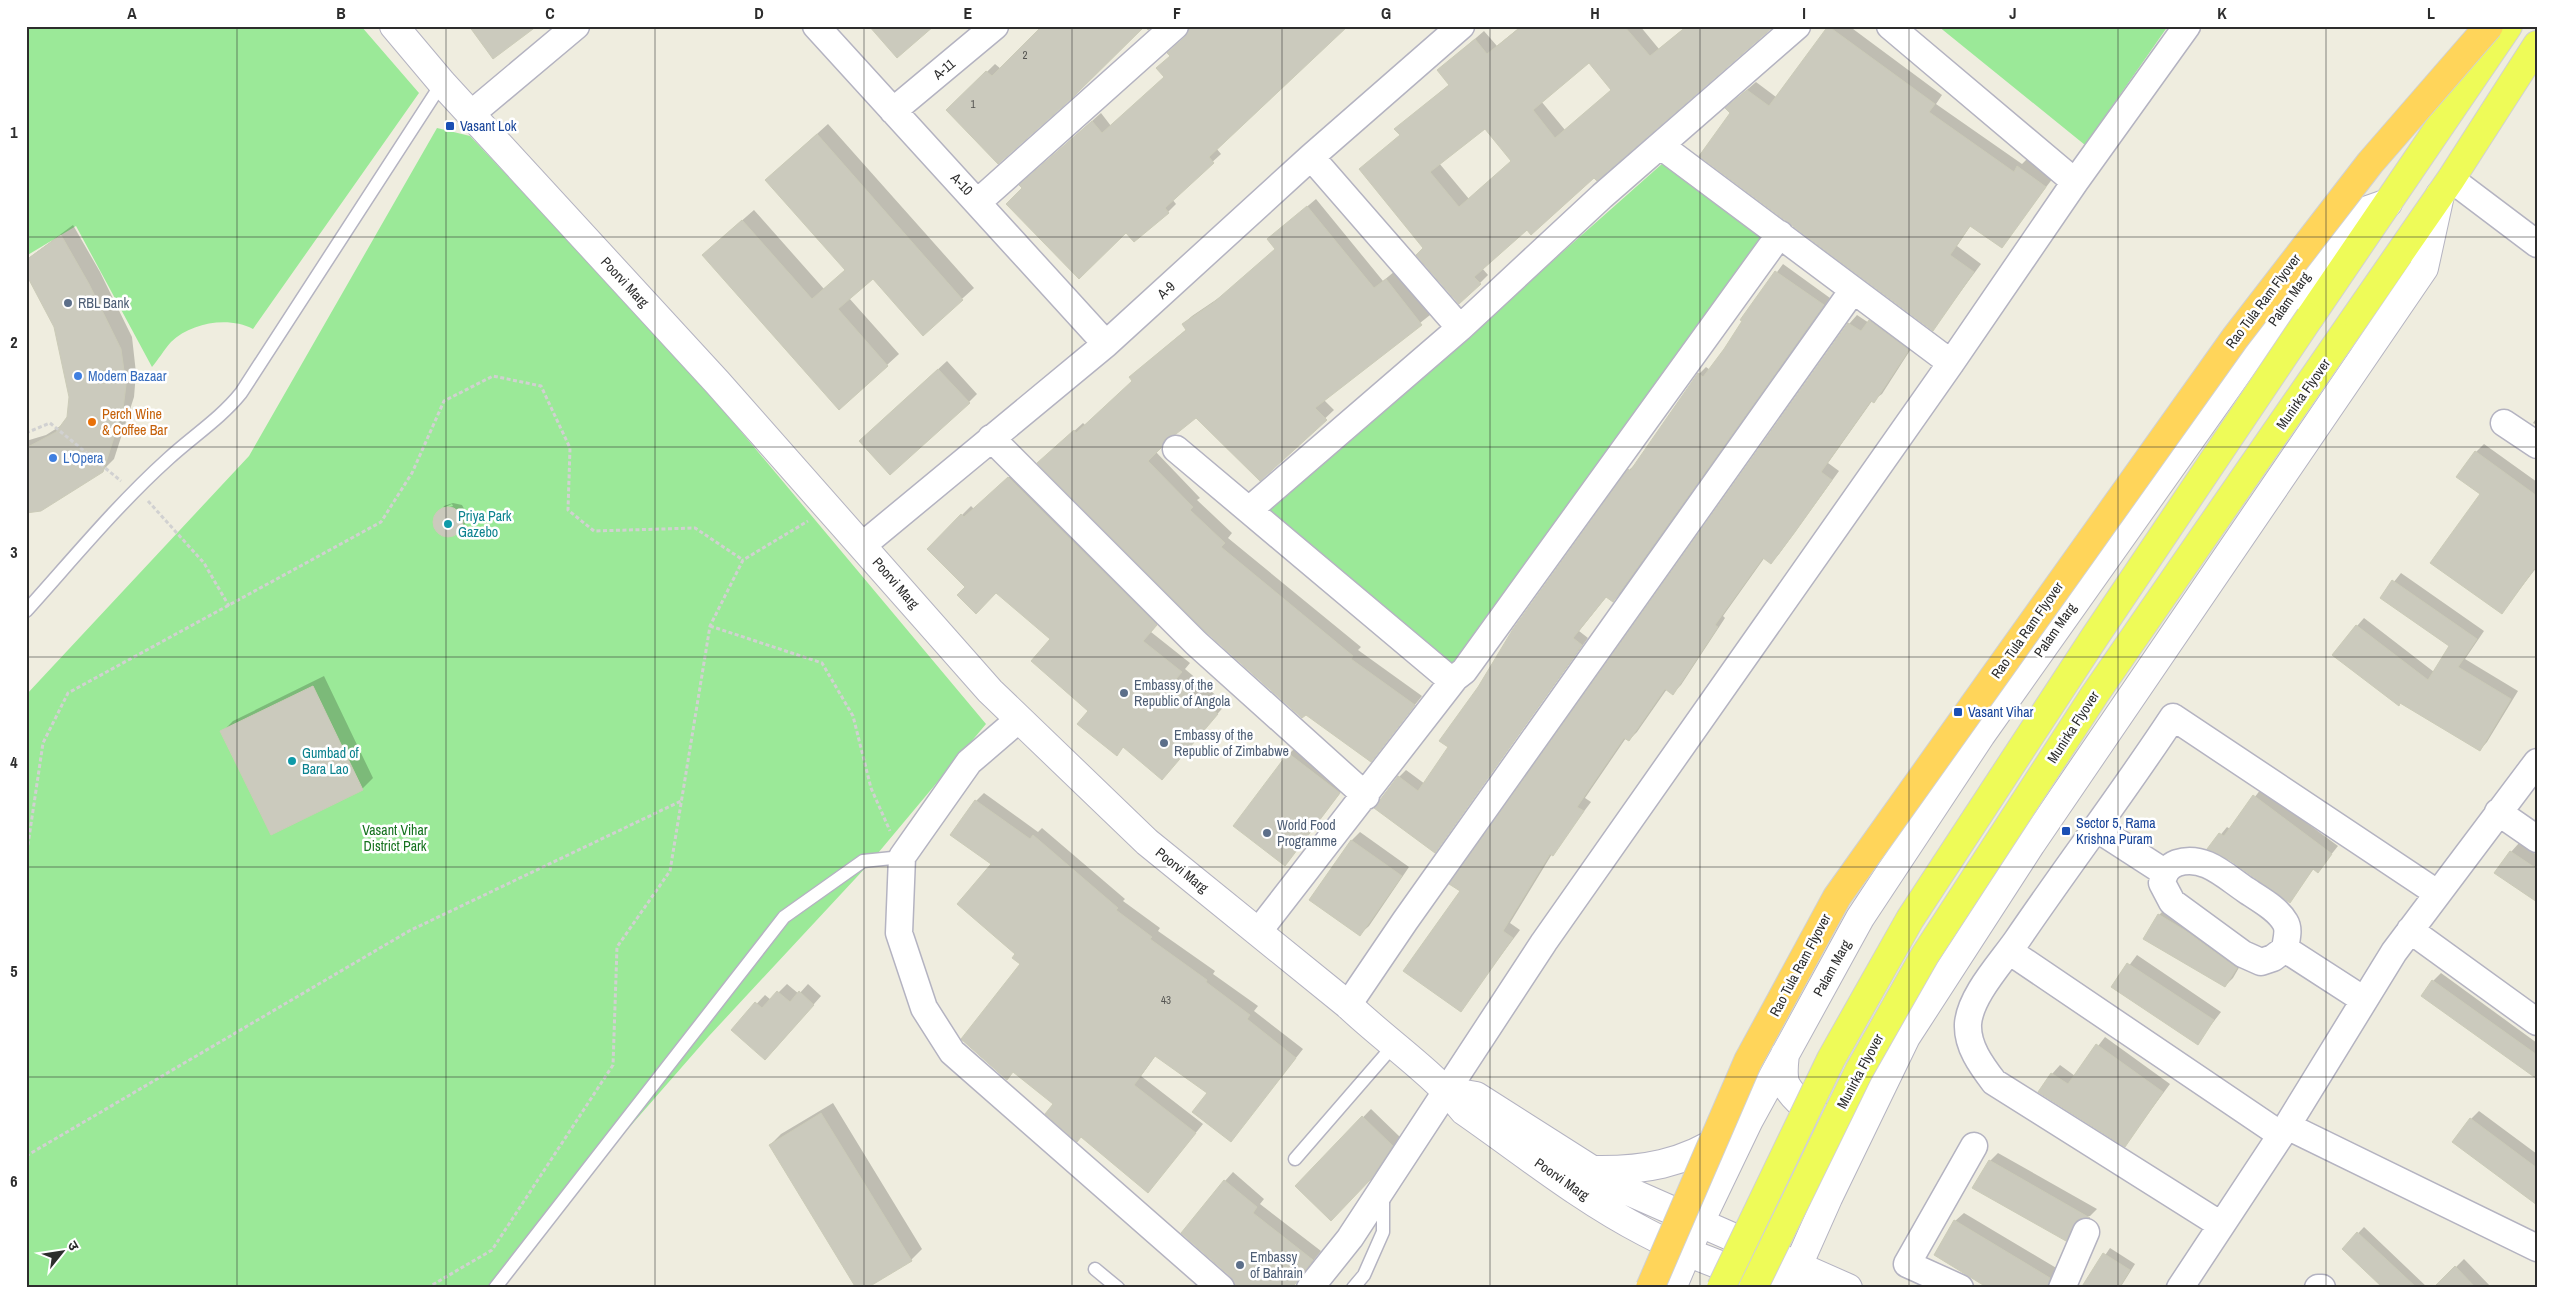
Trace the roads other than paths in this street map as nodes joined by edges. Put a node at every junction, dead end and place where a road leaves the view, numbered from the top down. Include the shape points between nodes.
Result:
1 (394, 26) edge
2 (576, 26) edge
3 (816, 26) edge
4 (995, 26) edge
5 (1175, 26) edge
6 (1461, 26) edge
7 (1797, 26) edge
8 (1890, 26) edge
9 (2187, 26) edge
10 (2489, 26) edge
11 (2508, 26) edge
12 (2537, 45) edge
13 (442, 83) junction
14 (893, 111) junction
15 (471, 114) junction
16 (1661, 146) junction
17 (1311, 157) junction
18 (2075, 182) junction
19 (2445, 187) junction
20 (978, 202) junction
21 (2388, 203) junction
22 (1780, 234) junction
23 (2537, 244) edge
24 (1853, 290) junction
25 (1460, 328) junction
26 (1106, 344) junction
27 (1951, 363) junction
28 (2504, 423) dead end
29 (991, 438) junction
30 (2537, 445) edge
31 (1176, 449) dead end
32 (1249, 510) junction
33 (863, 545) junction
34 (26, 612) edge
35 (1455, 678) junction
36 (1018, 720) junction
37 (2537, 762) edge
38 (1366, 796) junction
39 (2498, 812) junction
40 (2096, 828) junction
41 (2537, 839) edge
42 (902, 857) junction
43 (2164, 872) junction
44 (2437, 893) junction
45 (2410, 930) junction
46 (1258, 932) junction
47 (2285, 949) junction
48 (2009, 950) junction
49 (2364, 1000) junction
50 (1348, 1005) junction
51 (2537, 1022) edge
52 (1393, 1046) junction
53 (1785, 1054) junction
54 (1447, 1091) junction
55 (1875, 1101) junction
56 (1749, 1120) junction
57 (2284, 1131) junction
58 (1974, 1146) dead end
59 (1295, 1159) dead end
60 (1592, 1170) junction
61 (1383, 1187) junction
62 (1820, 1216) junction
63 (1700, 1222) junction
64 (2221, 1225) junction
65 (2086, 1232) dead end
66 (2537, 1248) edge
67 (1687, 1252) junction
68 (1095, 1269) dead end
69 (1793, 1276) edge
70 (1846, 1287) edge
71 (495, 1288) edge
72 (1118, 1288) edge
73 (1221, 1288) edge
74 (1310, 1288) edge
75 (1353, 1288) edge
76 (1650, 1288) edge
77 (1672, 1288) edge
78 (1721, 1288) edge
79 (1753, 1288) edge
80 (1780, 1288) edge
81 (1960, 1288) edge
82 (2062, 1288) edge
83 (2180, 1288) edge

1 - 13 main road, Poorvi Marg
2 - 15 street
3 - 14 street, A-10
4 - 14 street, A-11
5 - 20 street
6 - 17 street, A-9
7 - 16 street
8 - 18 street
9 - 18 street
10 - 76 highway, Rao Tula Ram Flyover, bridge via 2370,163 2235,338 1836,897 1748,1061
11 - 21 main road
12 - 19 main road
13 - 15 main road, Poorvi Marg
13 - 34 lane via 242,393 117,510
14 - 20 street, A-10
15 - 33 main road, Poorvi Marg
16 - 22 street
16 - 25 street via 1602,196
17 - 25 street
17 - 26 street, A-9
18 - 27 street
19 - 23 street
19 - 55 main road via 2424,268 2026,852 1906,1037
19 - 79 main road, Munirka Flyover, bridge via 2095,694 1925,955 1859,1071
20 - 26 street, A-10
21 - 53 main road, Palam Marg via 2348,216 1969,753 1860,918
21 - 78 main road, bridge via 2094,638 1910,919 1831,1059
22 - 24 street
22 - 35 street via 1470,663
24 - 27 street
24 - 50 street
25 - 32 street
26 - 29 street, A-9
27 - 54 street via 1544,942
28 - 30 street
29 - 33 street, A-9
29 - 38 street via 1196,643
31 - 32 street
32 - 35 street via 1446,676
33 - 36 main road, Poorvi Marg
35 - 38 street
36 - 42 street via 969,762
36 - 46 main road, Poorvi Marg via 1147,842
37 - 39 street
38 - 46 street
39 - 41 street
39 - 44 street
40 - 43 street
40 - 44 street via 2173,717
40 - 48 street
42 - 71 lane via 863,861 784,916
42 - 73 street via 899,933 924,1008 952,1052
43 - 47 street via 2162,883 2172,902 2244,954 2261,962
43 - 47 street via 2189,859 2207,864 2274,909 2288,930
44 - 45 street
45 - 49 street
45 - 51 street
46 - 50 main road, Poorvi Marg
47 - 49 street
48 - 57 street
48 - 64 street via 1972,1006 1968,1025 1980,1063 1994,1082
49 - 57 street
50 - 52 main road, Poorvi Marg
52 - 54 main road, Poorvi Marg
52 - 59 lane
53 - 55 main road via 1785,1084 1816,1114 1834,1121 1852,1120
53 - 56 main road, Palam Marg
54 - 60 main road, Poorvi Marg via 1476,1096
54 - 61 street
54 - 67 main road, Poorvi Marg via 1464,1111 1606,1209
55 - 62 main road
56 - 60 main road via 1686,1158 1652,1168
56 - 63 main road, Palam Marg
57 - 64 street
57 - 66 street
58 - 81 street via 1907,1264
60 - 63 main road, Poorvi Marg via 1619,1187
61 - 74 street via 1350,1238
61 - 75 lane via 1383,1232 1364,1276
62 - 69 main road
62 - 70 main road via 1820,1250 1826,1267
63 - 67 main road, Palam Marg
63 - 69 main road, Poorvi Marg
64 - 83 street
65 - 82 street
67 - 77 main road, Palam Marg
67 - 80 main road, Poorvi Marg
68 - 72 lane
69 - 70 main road, Poorvi Marg

